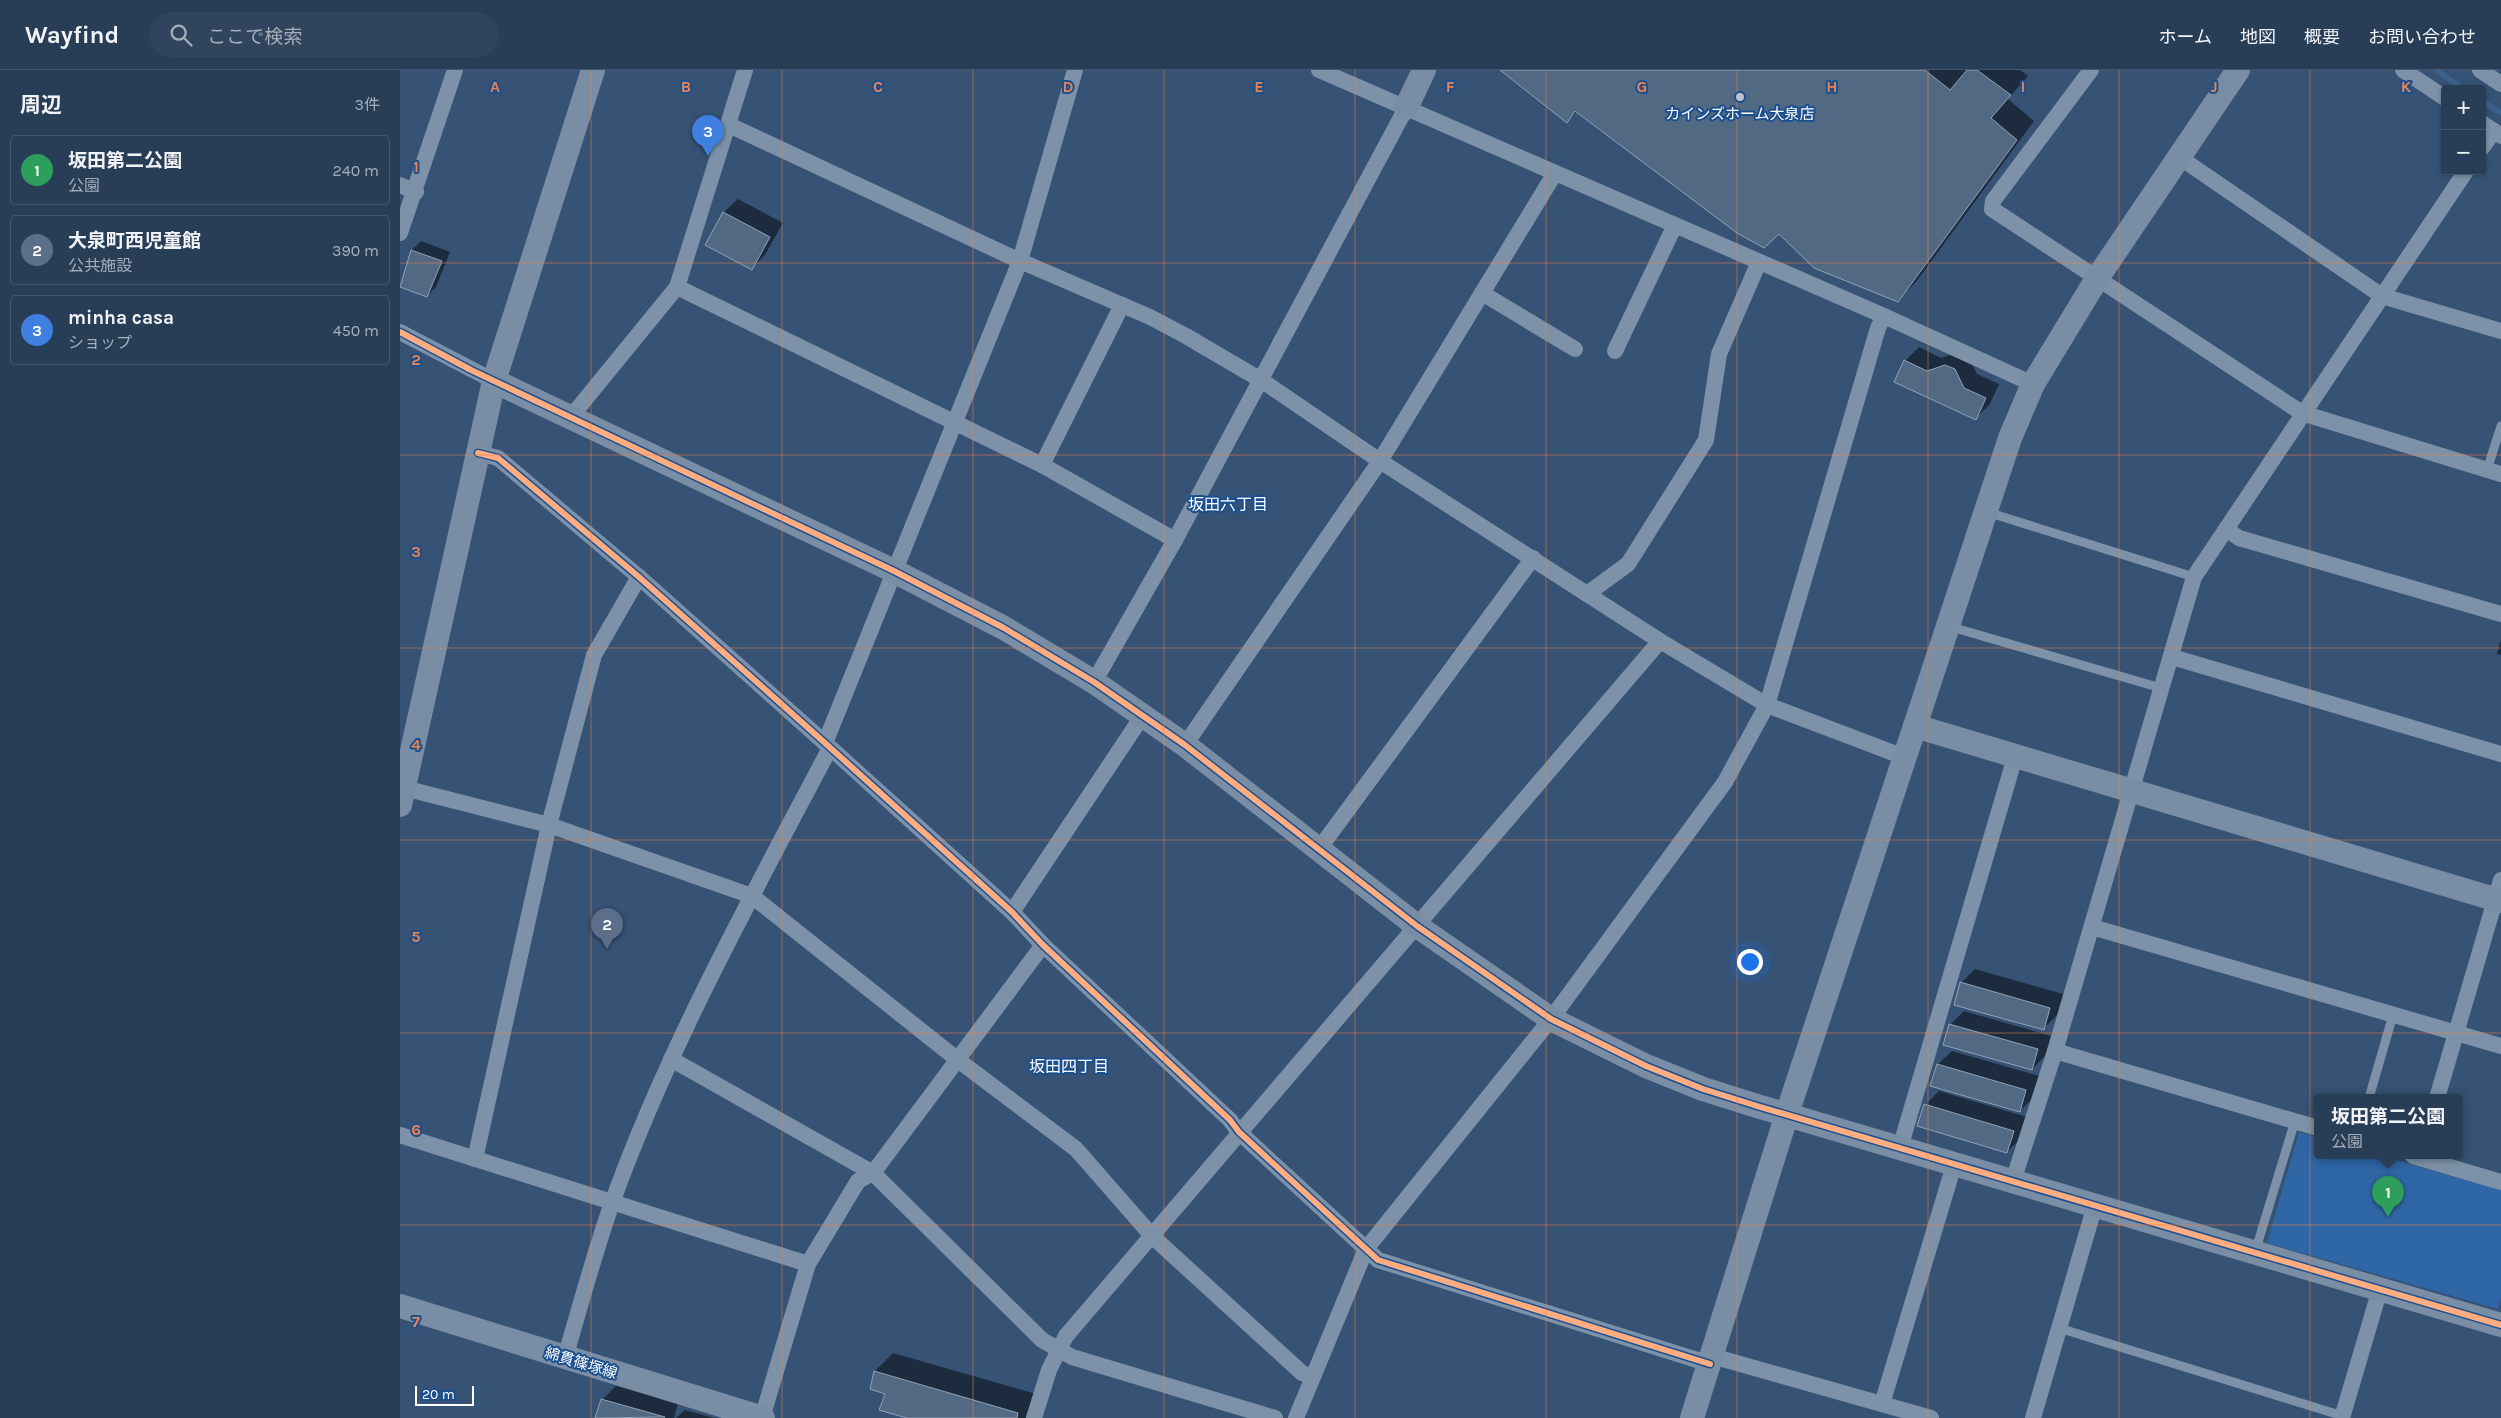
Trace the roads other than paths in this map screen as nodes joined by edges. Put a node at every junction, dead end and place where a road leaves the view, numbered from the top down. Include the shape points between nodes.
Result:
1 (455, 70) edge
2 (593, 70) edge
3 (745, 70) edge
4 (1075, 70) edge
5 (1320, 70) edge
6 (1424, 70) edge
7 (2091, 70) edge
8 (2238, 70) edge
9 (2404, 70) edge
10 (2480, 70) edge
11 (2501, 84) edge
12 (2441, 95) edge
13 (1406, 108) junction
14 (730, 125) junction
15 (2179, 157) junction
16 (1555, 173) junction
17 (2463, 175) edge
18 (400, 184) edge
19 (416, 192) junction
20 (1675, 225) junction
21 (400, 233) edge
22 (1020, 261) junction
23 (1759, 262) junction
24 (2098, 277) junction
25 (678, 287) junction
26 (1482, 293) junction
27 (2382, 296) junction
28 (1122, 305) junction
29 (1884, 316) junction
30 (2501, 331) edge
31 (400, 332) edge
32 (1575, 349) dead end
33 (1615, 351) dead end
34 (1260, 380) junction
35 (494, 381) junction
36 (2033, 384) junction
37 (2302, 414) junction
38 (570, 418) junction
39 (956, 422) junction
40 (2501, 426) edge
41 (478, 453) junction
42 (1380, 461) junction
43 (1042, 465) junction
44 (2494, 472) edge
45 (1984, 512) junction
46 (2226, 529) junction
47 (1176, 540) junction
48 (1533, 558) junction
49 (894, 571) junction
50 (2194, 577) junction
51 (638, 578) junction
52 (1587, 594) junction
53 (2501, 614) edge
54 (1948, 626) junction
55 (1660, 641) junction
56 (2172, 656) junction
57 (1094, 682) junction
58 (2161, 688) junction
59 (1767, 705) junction
60 (1143, 715) junction
61 (1915, 726) junction
62 (827, 745) junction
63 (1186, 745) junction
64 (2501, 754) edge
65 (2015, 756) junction
66 (1904, 757) junction
67 (2131, 792) junction
68 (401, 793) edge
69 (549, 825) junction
70 (1319, 849) junction
71 (2499, 893) edge
72 (752, 896) junction
73 (1012, 912) junction
74 (1417, 926) junction
75 (2092, 927) junction
76 (1042, 945) junction
77 (2393, 1015) junction
78 (1551, 1019) junction
79 (2456, 1033) junction
80 (2501, 1046) edge
81 (2055, 1051) junction
82 (671, 1059) junction
83 (958, 1060) junction
84 (2370, 1094) edge
85 (2438, 1094) edge
86 (1787, 1114) junction
87 (2295, 1121) junction
88 (2314, 1127) edge
89 (1240, 1132) junction
90 (400, 1135) edge
91 (1900, 1148) junction
92 (476, 1159) junction
93 (2427, 1159) edge
94 (1954, 1165) junction
95 (872, 1173) junction
96 (2013, 1181) junction
97 (2501, 1182) edge
98 (612, 1203) junction
99 (2095, 1206) junction
100 (1153, 1237) junction
101 (1366, 1249) junction
102 (2256, 1252) junction
103 (808, 1264) junction
104 (2380, 1289) junction
105 (400, 1306) edge
106 (2501, 1325) edge
107 (2059, 1328) junction
108 (1058, 1350) junction
109 (565, 1358) junction
110 (1711, 1360) junction
111 (1311, 1376) junction
112 (1882, 1404) junction
113 (2345, 1417) edge
114 (762, 1418) edge
115 (1034, 1418) edge
116 (1275, 1418) edge
117 (1296, 1418) edge
118 (1692, 1418) edge
119 (1931, 1418) edge
120 (2033, 1418) edge

1 - 19 street
2 - 35 street
3 - 14 street
4 - 22 street
5 - 13 street
6 - 13 street
7 - 24 street via 1993,201 1992,209
8 - 15 street
9 - 12 street
10 - 11 street
13 - 16 street
13 - 34 street
14 - 22 street
14 - 25 street
15 - 24 street
15 - 27 street
16 - 20 street
16 - 26 street
17 - 27 street
18 - 19 street
19 - 21 street
20 - 23 street
20 - 33 street
22 - 28 street
22 - 39 street
23 - 29 street
23 - 52 street via 1718,354 1706,440 1628,564
24 - 36 street
24 - 37 street
25 - 38 street
25 - 39 street
26 - 32 street
26 - 42 street
27 - 30 street
27 - 37 street
28 - 34 street via 1186,336
28 - 43 street
29 - 36 street
29 - 59 street
31 - 35 street
34 - 42 street
34 - 47 street
35 - 38 street
35 - 41 street
36 - 45 street
37 - 44 street
37 - 46 street
38 - 49 street
39 - 43 street
39 - 49 street
40 - 44 lane
41 - 51 street via 498,458
41 - 68 street
42 - 48 street
42 - 63 street
43 - 47 street
45 - 50 lane
45 - 54 street
46 - 50 street
46 - 53 street via 2239,538
47 - 57 street
48 - 52 street
48 - 70 street
49 - 57 street via 1004,628
49 - 62 street
50 - 56 street
51 - 62 street
51 - 69 street via 594,655
52 - 55 street
54 - 58 lane
54 - 61 street
55 - 59 street
55 - 74 street
56 - 58 street
56 - 64 street
57 - 60 street
58 - 67 street
59 - 66 street
59 - 78 street via 1725,782
60 - 63 street
60 - 73 street
61 - 65 street
61 - 66 street
62 - 72 street
62 - 73 street
63 - 70 street
65 - 67 street
65 - 91 street
66 - 86 street
67 - 71 street
67 - 75 street
68 - 69 street
69 - 72 street
69 - 92 street
70 - 74 street
71 - 79 street
72 - 82 street
72 - 83 street
73 - 76 street
74 - 78 street
74 - 89 street
75 - 77 street
75 - 81 street
76 - 83 street
76 - 89 street
77 - 79 street
77 - 84 lane
78 - 86 street via 1654,1070 1703,1089
78 - 101 street
79 - 80 street
79 - 85 street
81 - 87 street
81 - 96 street
82 - 95 street
82 - 98 street
83 - 95 street
83 - 100 street via 1076,1149
86 - 91 street
86 - 110 street
87 - 88 street
87 - 102 lane
89 - 100 street
89 - 101 street
90 - 92 street
91 - 94 street
92 - 98 street
93 - 97 street
94 - 96 street
94 - 112 street
95 - 103 street via 858,1181
95 - 108 street via 1042,1340
96 - 99 street
98 - 103 street
98 - 109 street
99 - 102 street
99 - 107 street
100 - 108 street via 1066,1336
100 - 111 street via 1302,1373
101 - 110 street via 1378,1260
101 - 111 street
102 - 104 street
103 - 114 street
104 - 106 street
104 - 113 street
105 - 109 street, 綿貫篠塚線
107 - 113 lane
107 - 120 street
108 - 115 street
108 - 116 street via 1072,1358
109 - 114 street, 綿貫篠塚線
110 - 112 street
110 - 118 street
111 - 117 street
112 - 119 street

